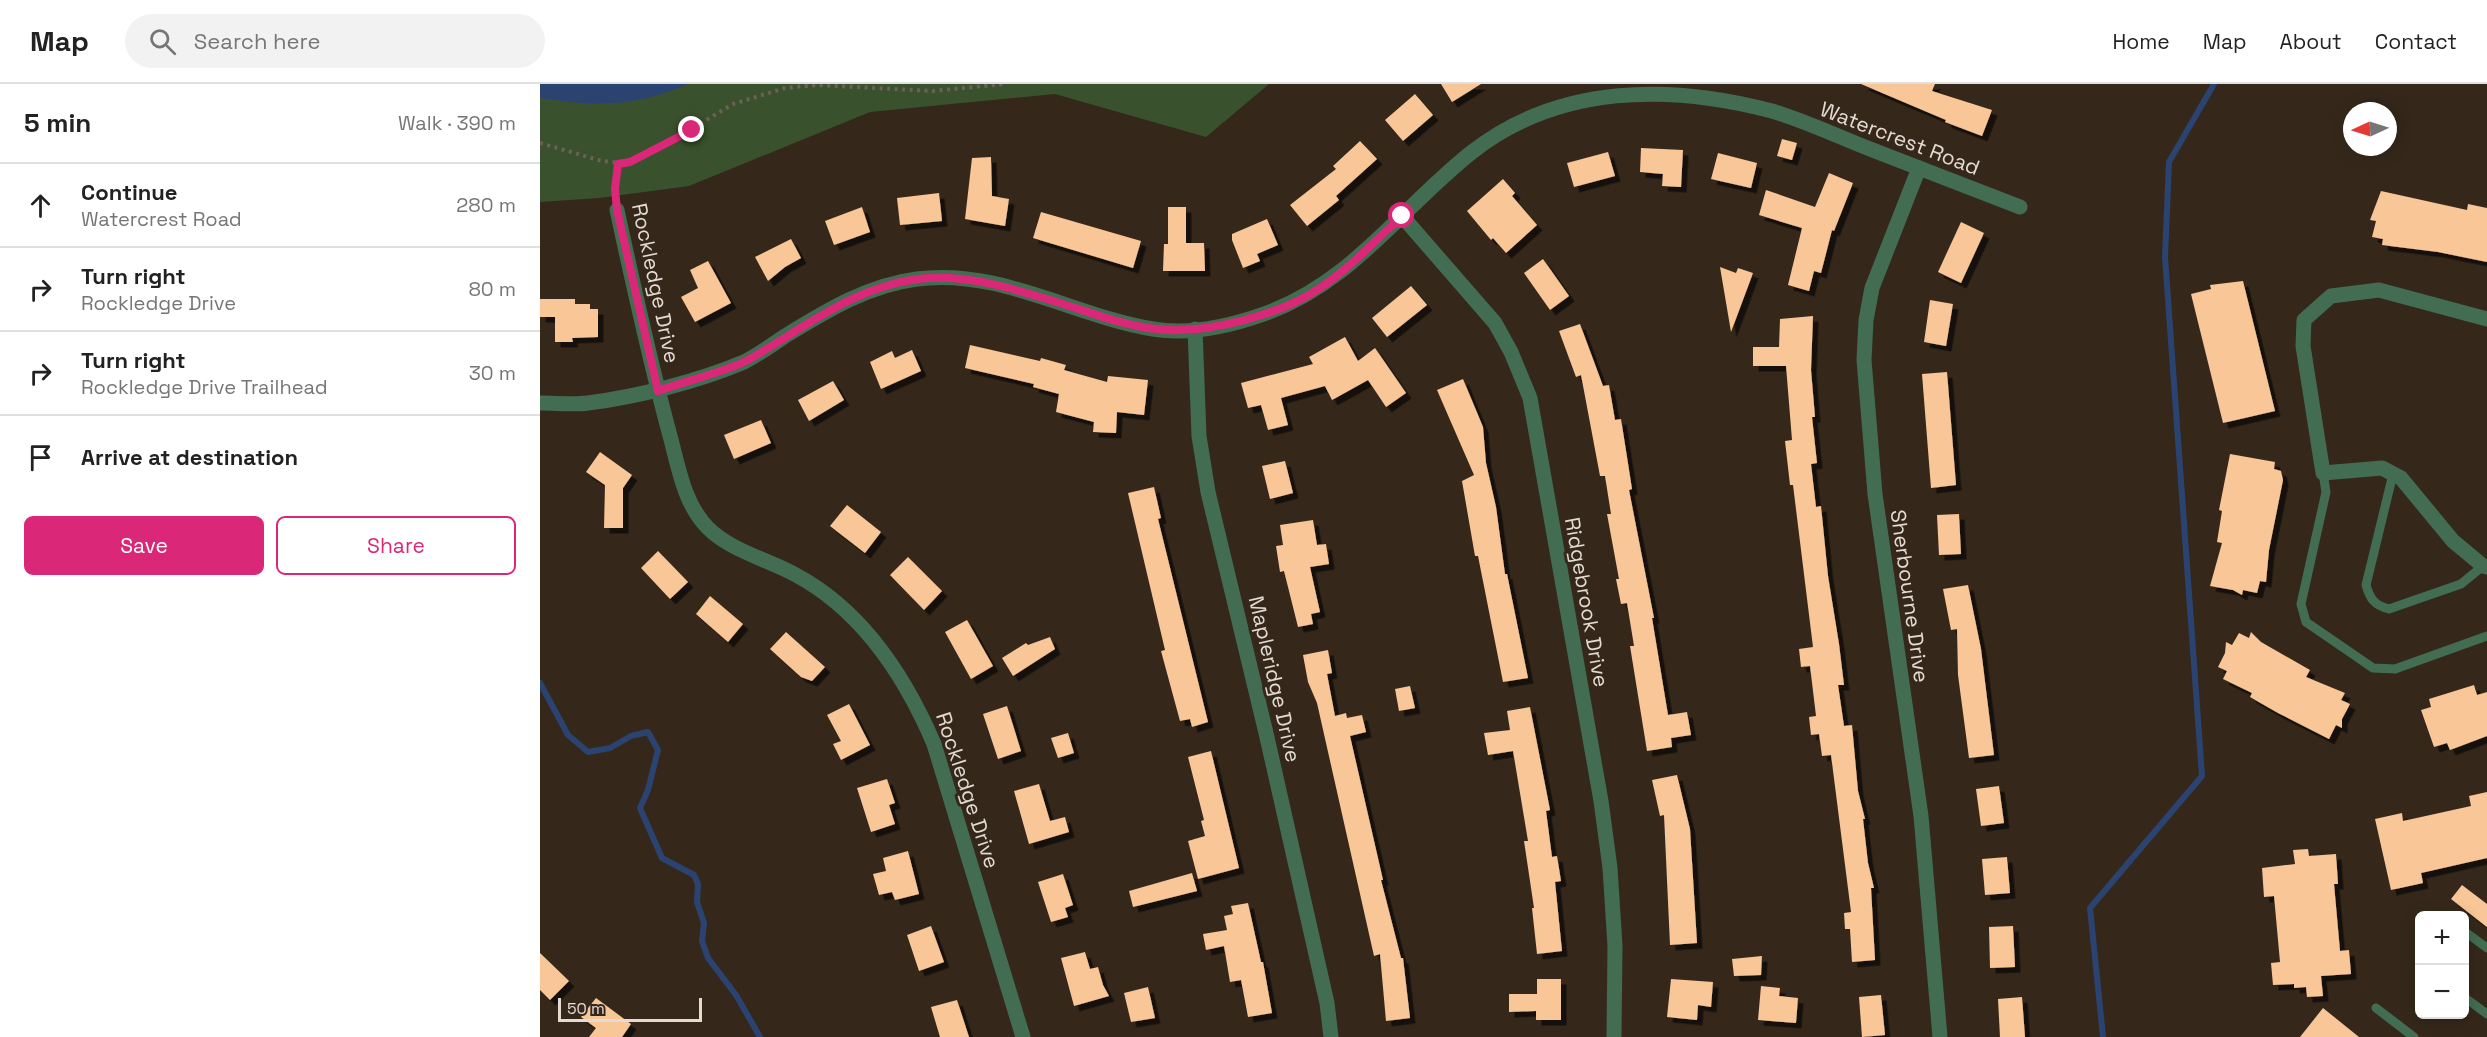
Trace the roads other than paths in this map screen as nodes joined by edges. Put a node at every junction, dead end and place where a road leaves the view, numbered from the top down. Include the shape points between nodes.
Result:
1 (1919, 168) junction
2 (2020, 207) dead end
3 (617, 210) road end
4 (1402, 216) junction
5 (2487, 319) edge
6 (1195, 329) junction
7 (658, 391) junction
8 (540, 403) edge
9 (2323, 473) junction
10 (2393, 474) junction
11 (2485, 567) edge
12 (2487, 636) edge
13 (2469, 935) edge
14 (2487, 948) edge
15 (2469, 1001) edge
16 (2376, 1008) dead end
17 (2487, 1014) edge
18 (1023, 1037) edge
19 (1331, 1037) edge
20 (1614, 1037) edge
21 (1940, 1037) edge
22 (2414, 1037) edge

1 - 2 street, Watercrest Road
1 - 4 street, Watercrest Road via 1770,111 1684,94 1624,92 1541,112 1504,130 1472,152
1 - 21 street, Sherbourne Drive via 1872,288 1866,320 1865,379 1876,505 1921,816
3 - 7 street, Rockledge Drive
4 - 6 street, Watercrest Road via 1318,290 1262,315
4 - 20 street, Ridgebrook Drive via 1495,323 1530,398 1610,868 1616,946
5 - 9 street via 2379,290 2331,296 2304,320 2303,346
6 - 7 street, Watercrest Road via 1155,329 1118,322 978,281 919,279 854,297 746,361
6 - 19 street, Mapleridge Drive via 1199,436 1208,492 1327,1003
7 - 8 street, Watercrest Road via 585,404
7 - 18 street, Rockledge Drive via 686,493 702,521 726,543 780,566 826,595 856,621 912,695 934,744
9 - 10 street via 2382,468
9 - 12 lane via 2326,492 2301,604 2306,622 2373,668 2384,669 2395,669
10 - 11 street via 2401,478 2453,541
10 - 11 lane via 2366,585 2369,598 2389,609 2461,584
13 - 14 lane
15 - 17 lane
16 - 22 lane

